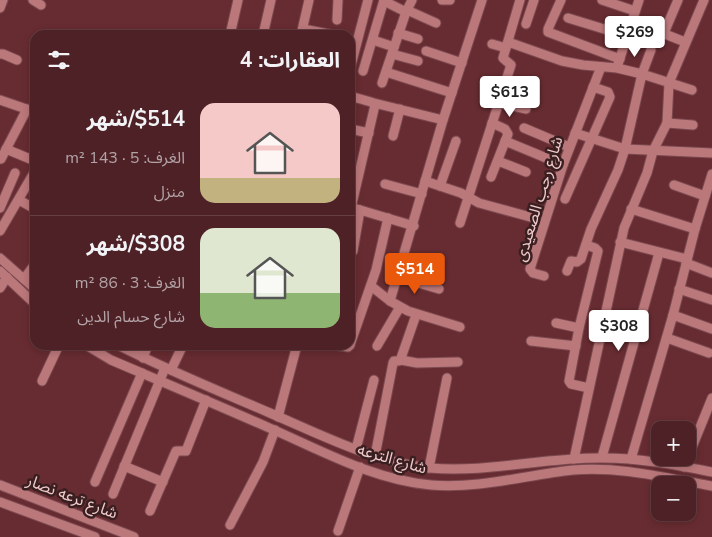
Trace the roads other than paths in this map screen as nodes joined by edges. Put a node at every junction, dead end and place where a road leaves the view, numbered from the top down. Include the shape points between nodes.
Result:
1 (3, 0) edge
2 (238, 0) edge
3 (271, 0) edge
4 (308, 0) edge
5 (338, 0) edge
6 (368, 0) edge
7 (384, 0) edge
8 (412, 0) edge
9 (442, 0) edge
10 (450, 0) edge
11 (482, 0) edge
12 (520, 0) edge
13 (534, 0) edge
14 (560, 0) edge
15 (602, 0) edge
16 (639, 0) edge
17 (678, 0) edge
18 (704, 0) edge
19 (0, 8) edge
20 (406, 11) junction
21 (635, 11) junction
22 (568, 18) dead end
23 (337, 20) dead end
24 (632, 21) junction
25 (436, 23) dead end
26 (526, 24) dead end
27 (231, 30) edge
28 (264, 30) edge
29 (302, 30) edge
30 (398, 33) junction
31 (664, 33) junction
32 (627, 36) junction
33 (355, 37) edge
34 (372, 40) junction
35 (418, 40) dead end
36 (685, 42) junction
37 (492, 44) dead end
38 (507, 45) junction
39 (393, 50) junction
40 (651, 50) dead end
41 (426, 51) dead end
42 (0, 54) edge
43 (620, 59) junction
44 (17, 60) dead end
45 (418, 61) dead end
46 (462, 63) junction
47 (601, 66) junction
48 (617, 68) junction
49 (363, 70) dead end
50 (386, 72) junction
51 (642, 74) junction
52 (382, 83) dead end
53 (669, 83) junction
54 (593, 87) junction
55 (692, 90) dead end
56 (452, 93) junction
57 (355, 97) edge
58 (0, 100) edge
59 (374, 103) junction
60 (499, 103) junction
61 (400, 109) junction
62 (526, 109) dead end
63 (30, 111) edge
64 (30, 113) edge
65 (443, 120) junction
66 (492, 123) junction
67 (667, 123) junction
68 (693, 125) dead end
69 (524, 128) dead end
70 (355, 130) edge
71 (575, 132) junction
72 (369, 133) junction
73 (394, 136) dead end
74 (591, 138) junction
75 (456, 141) dead end
76 (504, 141) junction
77 (569, 147) junction
78 (6, 149) junction
79 (625, 149) junction
80 (653, 151) junction
81 (712, 153) edge
82 (30, 158) edge
83 (2, 159) dead end
84 (498, 161) junction
85 (563, 165) junction
86 (526, 172) dead end
87 (16, 173) dead end
88 (712, 174) edge
89 (491, 177) dead end
90 (30, 181) edge
91 (425, 181) junction
92 (385, 184) dead end
93 (674, 185) dead end
94 (440, 186) junction
95 (422, 194) junction
96 (707, 196) edge
97 (468, 197) junction
98 (355, 199) edge
99 (565, 199) dead end
100 (19, 200) junction
101 (30, 206) edge
102 (0, 208) edge
103 (355, 209) edge
104 (631, 209) junction
105 (388, 218) junction
106 (534, 218) dead end
107 (460, 223) dead end
108 (414, 226) junction
109 (695, 229) junction
110 (0, 231) edge
111 (620, 242) junction
112 (586, 245) junction
113 (659, 252) junction
114 (0, 258) edge
115 (403, 260) junction
116 (686, 261) junction
117 (417, 264) dead end
118 (30, 271) edge
119 (567, 271) dead end
120 (712, 273) edge
121 (3, 274) edge
122 (544, 276) dead end
123 (398, 277) junction
124 (24, 279) junction
125 (30, 284) edge
126 (372, 286) junction
127 (0, 288) edge
128 (439, 289) dead end
129 (679, 289) junction
130 (30, 299) edge
131 (712, 300) edge
132 (390, 301) junction
133 (400, 307) junction
134 (416, 315) junction
135 (673, 315) junction
136 (556, 323) dead end
137 (460, 327) dead end
138 (579, 328) junction
139 (712, 329) edge
140 (355, 330) edge
141 (667, 338) junction
142 (531, 341) dead end
143 (377, 346) dead end
144 (576, 346) junction
145 (57, 350) edge
146 (94, 350) edge
147 (128, 350) edge
148 (146, 350) edge
149 (180, 350) edge
150 (296, 350) edge
151 (709, 353) dead end
152 (143, 358) junction
153 (401, 360) junction
154 (458, 362) dead end
155 (168, 369) junction
156 (142, 373) junction
157 (447, 378) dead end
158 (374, 380) dead end
159 (42, 381) dead end
160 (159, 381) junction
161 (589, 388) junction
162 (712, 398) edge
163 (206, 400) junction
164 (278, 417) junction
165 (275, 430) junction
166 (356, 449) junction
167 (375, 456) junction
168 (602, 458) junction
169 (631, 459) junction
170 (574, 460) junction
171 (124, 466) junction
172 (360, 467) junction
173 (684, 467) junction
174 (429, 468) junction
175 (712, 472) edge
176 (95, 482) dead end
177 (163, 482) junction
178 (0, 485) edge
179 (712, 486) edge
180 (113, 494) dead end
181 (0, 502) edge
182 (150, 511) dead end
183 (230, 525) dead end
184 (338, 531) dead end
185 (95, 537) edge
186 (134, 537) edge

1 - 19 street
2 - 27 street
3 - 28 street
4 - 29 street
5 - 23 street
6 - 33 street
7 - 20 street
7 - 34 street
8 - 20 street
9 - 10 street
11 - 46 street
12 - 38 street
13 - 26 street
14 - 43 street via 548,29 551,34
15 - 21 street
16 - 21 street
17 - 31 street
18 - 36 street
20 - 25 street
20 - 30 street
21 - 24 street
22 - 32 street
24 - 31 street
24 - 32 street
30 - 35 street
30 - 39 street
31 - 36 street
32 - 43 street
34 - 39 street
34 - 49 street
36 - 53 street
37 - 38 street
38 - 47 street via 583,65
38 - 60 street via 503,60 511,65
39 - 45 street
39 - 50 street
40 - 51 street
41 - 46 street
42 - 44 street
43 - 48 street
46 - 56 street
47 - 48 street
47 - 54 street, شارع رجب الصعيدى
48 - 51 street
50 - 52 street
50 - 56 street
51 - 53 street
51 - 79 street
53 - 55 street
53 - 67 street
54 - 71 street, شارع رجب الصعيدى
54 - 74 street via 610,94
56 - 65 street
57 - 59 street
58 - 63 street
59 - 61 street
59 - 72 street
60 - 62 street
60 - 66 street
61 - 65 street
61 - 73 street
64 - 78 street
65 - 91 street
66 - 76 street via 507,131
66 - 97 street
67 - 68 street
67 - 80 street
69 - 77 street
70 - 72 street
71 - 74 street
71 - 77 street, شارع رجب الصعيدى
72 - 98 street
74 - 79 street
74 - 99 street
75 - 94 street
76 - 84 street
76 - 85 street
77 - 85 street, شارع رجب الصعيدى
78 - 82 street
78 - 83 street
79 - 80 street
79 - 112 street
80 - 81 street
80 - 104 street
84 - 86 street
84 - 89 street
85 - 122 street, شارع رجب الصعيدى via 530,269 533,274
87 - 102 street
88 - 96 street
90 - 100 street
91 - 94 street
91 - 95 street
92 - 95 street
93 - 96 street
94 - 97 street
95 - 108 street
96 - 109 street
97 - 106 street
97 - 107 street
100 - 101 street
100 - 110 street
103 - 105 street
104 - 109 street
104 - 111 street
105 - 108 street
105 - 126 street
108 - 115 street
109 - 116 street
111 - 113 street
111 - 161 street
112 - 119 street via 581,259 571,261
112 - 138 street via 598,252
113 - 116 street
113 - 168 street
114 - 124 street
115 - 117 street
115 - 123 street
116 - 120 street
116 - 129 street
118 - 124 street
121 - 127 street
121 - 130 street
123 - 128 street
123 - 132 street
124 - 125 street
126 - 132 street
126 - 140 street
129 - 131 street
129 - 135 street
132 - 133 street
133 - 134 street
133 - 143 street
134 - 137 street
134 - 153 street
135 - 139 street
135 - 141 street
136 - 138 street
138 - 144 street
141 - 151 street
141 - 169 street
142 - 144 street
144 - 161 street via 569,380 571,384
145 - 159 street
146 - 156 street, شارع الترعه
147 - 152 street, شارع الترعه
148 - 152 street
149 - 155 street
150 - 164 street
152 - 155 street, شارع الترعه
153 - 154 street
153 - 167 street via 393,363
155 - 160 street
155 - 164 street, شارع الترعه
156 - 160 street, شارع الترعه
156 - 176 street
157 - 174 street
158 - 166 street
160 - 163 street, شارع الترعه
160 - 171 street
161 - 170 street
162 - 173 street
163 - 165 street, شارع الترعه
163 - 177 street via 186,451 176,451
164 - 166 street, شارع الترعه
165 - 172 street, شارع الترعه
165 - 183 street via 263,462
166 - 167 street, شارع الترعه
167 - 174 street, شارع الترعه
168 - 169 street, شارع الترعه
168 - 170 street, شارع الترعه
169 - 173 street, شارع الترعه
170 - 174 street, شارع الترعه via 465,469
171 - 177 street
171 - 180 street
172 - 179 street, شارع الترعه via 404,481 431,485 500,482 596,469 643,473
172 - 184 street
173 - 175 street, شارع الترعه
177 - 182 street
178 - 186 street, شارع ترعه نصار
181 - 185 street, شارع ترعه نصار

